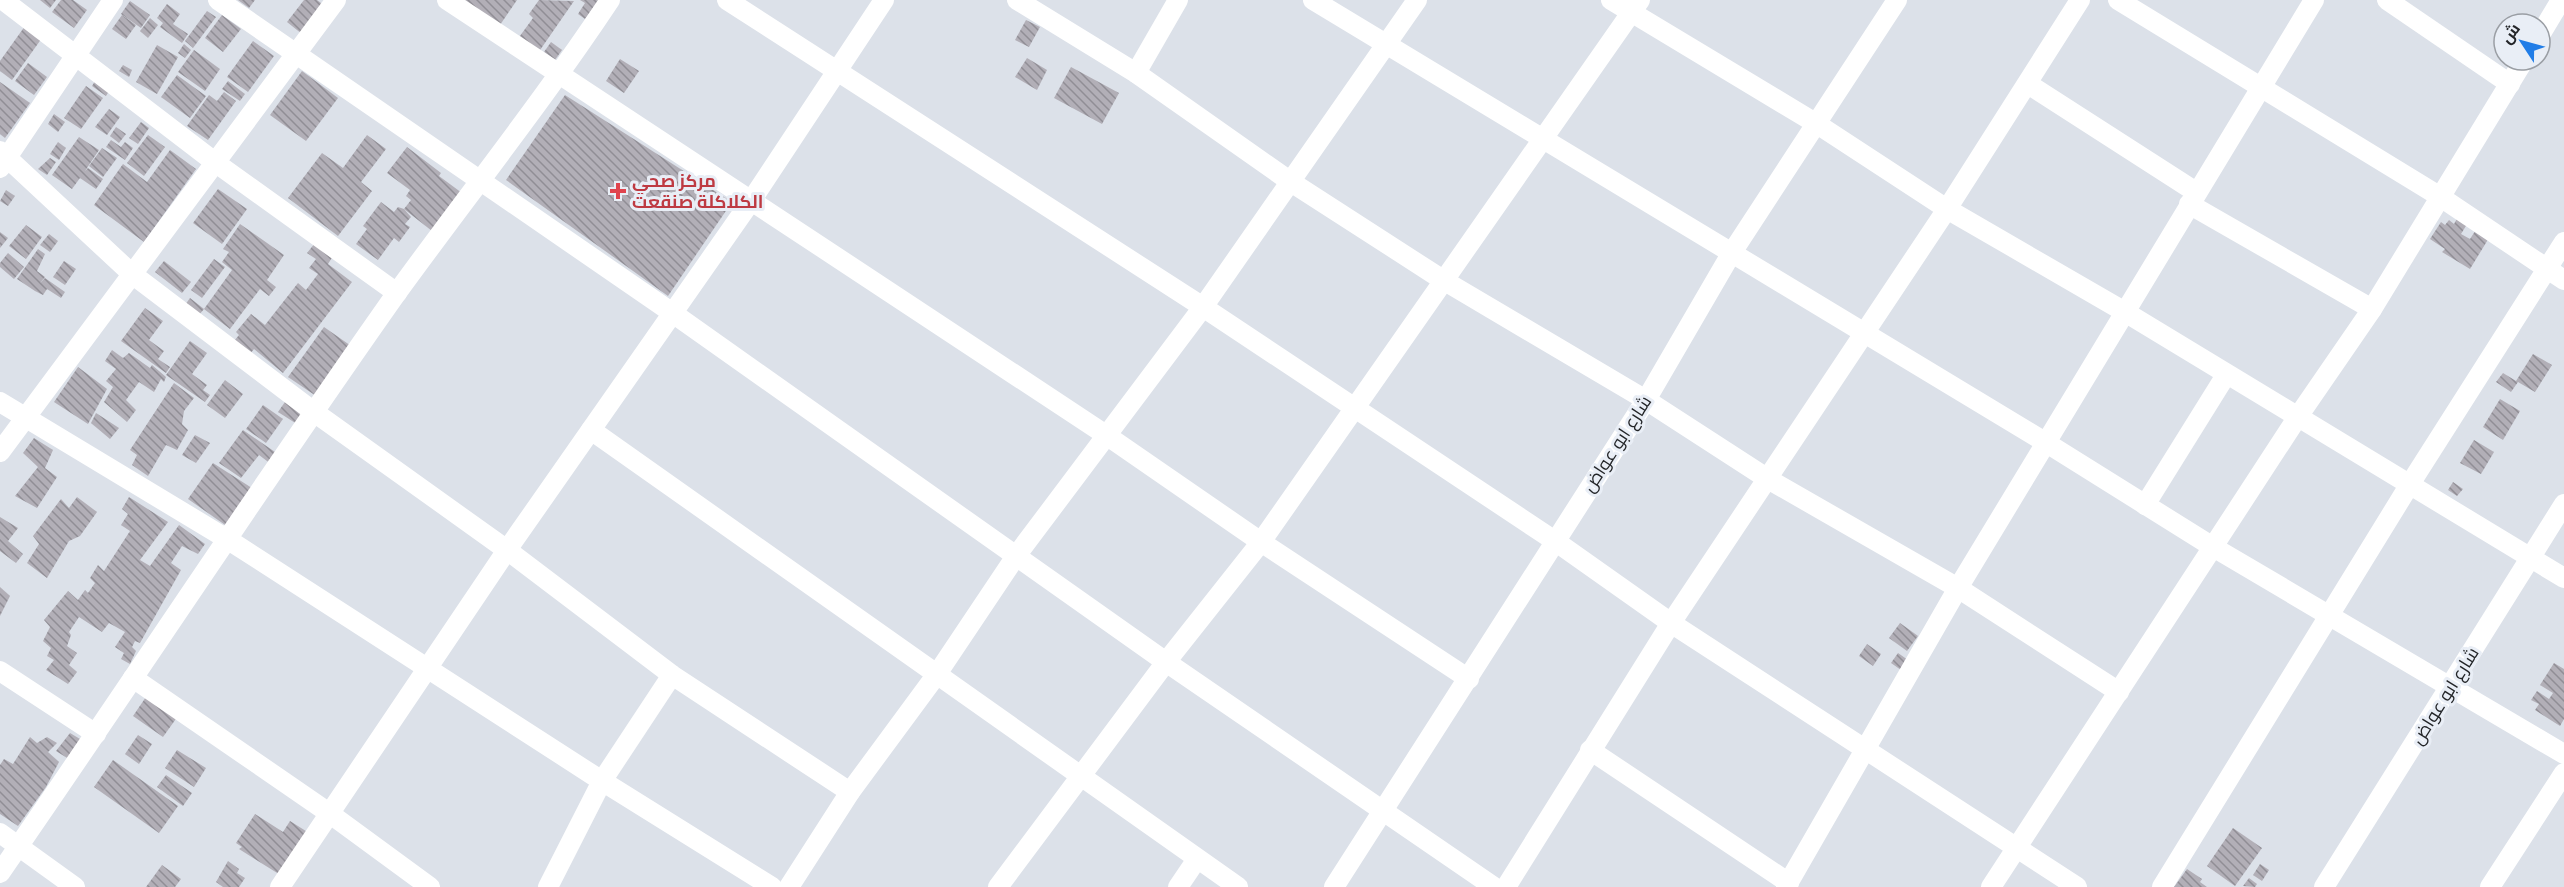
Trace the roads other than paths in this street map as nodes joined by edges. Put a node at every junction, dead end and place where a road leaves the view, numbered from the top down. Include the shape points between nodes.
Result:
1 (3, 0) edge
2 (113, 0) edge
3 (218, 0) edge
4 (336, 0) edge
5 (447, 0) edge
6 (610, 0) edge
7 (727, 0) edge
8 (884, 0) edge
9 (1017, 0) edge
10 (1178, 0) edge
11 (1313, 0) edge
12 (1417, 0) edge
13 (1611, 0) edge
14 (1896, 0) edge
15 (2080, 0) edge
16 (2118, 0) edge
17 (2314, 0) edge
18 (2387, 0) edge
19 (2561, 0) edge
20 (1635, 6) edge
21 (2552, 15) edge
22 (1388, 44) junction
23 (296, 54) junction
24 (77, 56) junction
25 (836, 72) junction
26 (2517, 72) edge
27 (1136, 73) junction
28 (561, 75) junction
29 (2028, 84) junction
30 (2510, 84) junction
31 (2262, 86) junction
32 (1817, 124) junction
33 (1541, 139) junction
34 (2, 159) edge
35 (216, 163) junction
36 (480, 181) junction
37 (1291, 182) junction
38 (2439, 196) junction
39 (2193, 198) junction
40 (752, 201) junction
41 (1947, 209) junction
42 (2564, 242) edge
43 (1731, 254) junction
44 (2547, 269) junction
45 (132, 274) junction
46 (1443, 280) junction
47 (2564, 280) edge
48 (398, 293) junction
49 (1203, 307) junction
50 (2372, 309) junction
51 (2125, 312) junction
52 (674, 314) junction
53 (1863, 332) junction
54 (2226, 375) junction
55 (1646, 400) junction
56 (0, 402) edge
57 (1356, 408) junction
58 (314, 412) junction
59 (26, 417) junction
60 (2296, 418) junction
61 (591, 430) junction
62 (1106, 435) junction
63 (2045, 442) junction
64 (0, 452) edge
65 (1768, 479) junction
66 (2410, 484) junction
67 (2564, 504) edge
68 (2145, 505) junction
69 (227, 539) junction
70 (1555, 541) junction
71 (1261, 542) junction
72 (2213, 547) junction
73 (507, 550) junction
74 (1016, 556) junction
75 (2530, 558) junction
76 (2564, 578) edge
77 (1958, 588) junction
78 (2331, 616) junction
79 (1671, 622) junction
80 (1166, 662) junction
81 (427, 667) junction
82 (0, 671) edge
83 (937, 674) junction
84 (672, 675) junction
85 (133, 678) junction
86 (1469, 679) junction
87 (2452, 687) junction
88 (2119, 692) junction
89 (96, 734) junction
90 (1866, 748) junction
91 (1590, 750) junction
92 (2564, 754) edge
93 (2564, 773) edge
94 (1081, 779) junction
95 (602, 781) junction
96 (850, 792) junction
97 (1382, 811) junction
98 (329, 813) junction
99 (0, 833) edge
100 (18, 846) junction
101 (2018, 846) junction
102 (1197, 859) junction
103 (0, 873) edge
104 (404, 880) edge
105 (1788, 885) edge
106 (75, 887) edge
107 (280, 887) edge
108 (430, 887) edge
109 (548, 887) edge
110 (772, 887) edge
111 (789, 887) edge
112 (998, 887) edge
113 (1178, 887) edge
114 (1238, 887) edge
115 (1334, 887) edge
116 (1494, 887) edge
117 (1506, 887) edge
118 (1991, 887) edge
119 (2077, 887) edge
120 (2162, 887) edge
121 (2324, 887) edge
122 (2490, 887) edge

1 - 24 street
2 - 24 street
3 - 23 street
4 - 23 street
5 - 28 street
6 - 28 street
7 - 25 street
8 - 25 street
9 - 27 street
10 - 27 street
11 - 22 street
12 - 22 street
13 - 20 street
14 - 32 street, شارع ابو عواض
15 - 29 street
16 - 31 street
17 - 31 street
18 - 30 street
19 - 21 street
20 - 32 street
20 - 33 street
22 - 33 street
22 - 37 street
23 - 35 street
23 - 36 street
24 - 34 street
24 - 35 street
25 - 40 street
25 - 49 street
26 - 30 street
27 - 37 street
28 - 36 street
28 - 40 street
29 - 39 street
29 - 41 street
30 - 38 street
31 - 38 street
31 - 39 street
32 - 41 street
32 - 43 street, شارع ابو عواض
33 - 43 street
33 - 46 street
34 - 45 street
35 - 45 street
35 - 48 street
36 - 48 street
36 - 52 street
37 - 46 street
37 - 49 street
38 - 44 street
38 - 50 street
39 - 50 street
39 - 51 street
40 - 52 street
40 - 62 street
41 - 51 street
41 - 53 street
42 - 44 street
43 - 53 street
43 - 55 street, شارع ابو عواض
44 - 47 street
44 - 66 street
45 - 58 street
45 - 59 street
46 - 55 street
46 - 57 street
48 - 58 street
49 - 57 street
49 - 62 street
50 - 60 street
51 - 54 street
51 - 63 street
52 - 61 street
52 - 74 street
53 - 63 street
53 - 65 street
54 - 60 street
54 - 68 street
55 - 65 street
55 - 70 street, شارع ابو عواض
56 - 59 street
57 - 70 street
57 - 71 street
58 - 69 street
58 - 73 street
59 - 64 street
59 - 69 street
60 - 66 street
60 - 72 street
61 - 73 street
61 - 83 street
62 - 71 street
62 - 74 street
63 - 68 street
63 - 77 street
65 - 77 street
65 - 79 street
66 - 75 street
66 - 78 street
67 - 75 street, شارع ابو عواض
68 - 72 street
69 - 81 street
69 - 85 street
70 - 79 street
70 - 86 street, شارع ابو عواض
71 - 80 street
71 - 86 street
72 - 78 street
72 - 88 street
73 - 81 street
73 - 84 street
74 - 80 street
74 - 83 street
75 - 76 street
75 - 87 street, شارع ابو عواض
77 - 88 street
77 - 90 street
78 - 87 street
78 - 120 street
79 - 90 street
79 - 91 street
80 - 94 street
80 - 97 street
81 - 95 street
81 - 98 street
82 - 89 street
83 - 94 street
83 - 96 street
84 - 95 street
84 - 96 street
85 - 89 street
85 - 98 street
86 - 97 street, شارع ابو عواض
87 - 92 street
87 - 121 street, شارع ابو عواض
88 - 101 street
89 - 100 street
90 - 101 street
90 - 105 street
91 - 105 street
91 - 117 street
93 - 122 street
94 - 102 street
94 - 112 street
95 - 109 street
95 - 110 street
96 - 111 street
97 - 115 street, شارع ابو عواض
97 - 116 street
98 - 104 street
98 - 107 street
99 - 100 street
100 - 103 street
100 - 106 street
101 - 118 street
101 - 119 street
102 - 113 street
102 - 114 street
104 - 108 street

